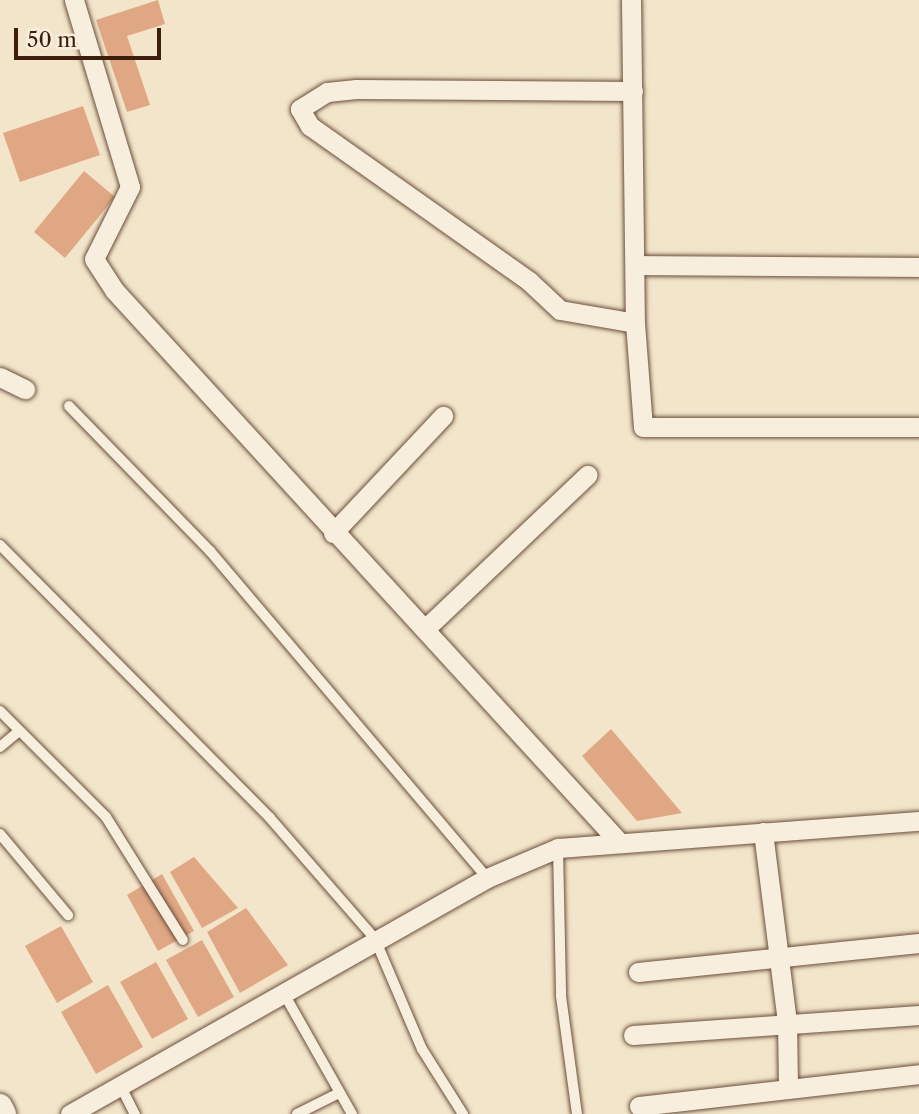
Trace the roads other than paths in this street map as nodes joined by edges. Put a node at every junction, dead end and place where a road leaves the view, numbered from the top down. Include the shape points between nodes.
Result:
1 (74, 0) edge
2 (631, 0) edge
3 (633, 92) junction
4 (636, 265) junction
5 (919, 267) edge
6 (635, 323) junction
7 (0, 377) edge
8 (25, 389) dead end
9 (69, 406) dead end
10 (443, 416) dead end
11 (919, 427) edge
12 (587, 475) dead end
13 (333, 533) junction
14 (0, 545) edge
15 (425, 629) junction
16 (0, 711) edge
17 (19, 731) junction
18 (0, 747) edge
19 (919, 821) edge
20 (763, 832) junction
21 (0, 834) edge
22 (620, 843) junction
23 (558, 848) junction
24 (487, 878) junction
25 (68, 915) dead end
26 (375, 939) junction
27 (183, 940) dead end
28 (919, 943) edge
29 (778, 957) junction
30 (638, 972) dead end
31 (282, 991) junction
32 (919, 1015) edge
33 (788, 1023) junction
34 (633, 1035) dead end
35 (919, 1074) edge
36 (120, 1085) junction
37 (788, 1087) junction
38 (339, 1093) junction
39 (639, 1106) dead end
40 (0, 1107) edge
41 (4, 1114) edge
42 (70, 1114) edge
43 (135, 1114) edge
44 (297, 1114) edge
45 (352, 1114) edge
46 (463, 1114) edge
47 (577, 1114) edge

1 - 13 street via 130,187 94,259 156,338
2 - 3 street
3 - 4 street
3 - 6 street via 355,89 327,92 300,109 310,126 529,281 560,310
4 - 5 street
4 - 6 street
6 - 11 street via 643,427
7 - 8 street
9 - 24 lane via 210,551
10 - 13 street
12 - 15 street
13 - 15 street
14 - 26 lane via 270,818
15 - 22 street
16 - 17 lane
17 - 18 lane
17 - 27 lane via 106,817
19 - 20 street
20 - 22 street
20 - 29 street
21 - 25 lane
22 - 23 street
23 - 24 street
23 - 47 lane via 561,996
24 - 26 street
26 - 31 street
26 - 46 lane via 422,1049
28 - 29 street
29 - 30 street
29 - 33 street
31 - 36 street
31 - 38 lane
32 - 33 street
33 - 34 street
33 - 37 street
35 - 37 street
36 - 42 street
36 - 43 lane
37 - 39 street
38 - 44 lane
38 - 45 lane
40 - 41 street

